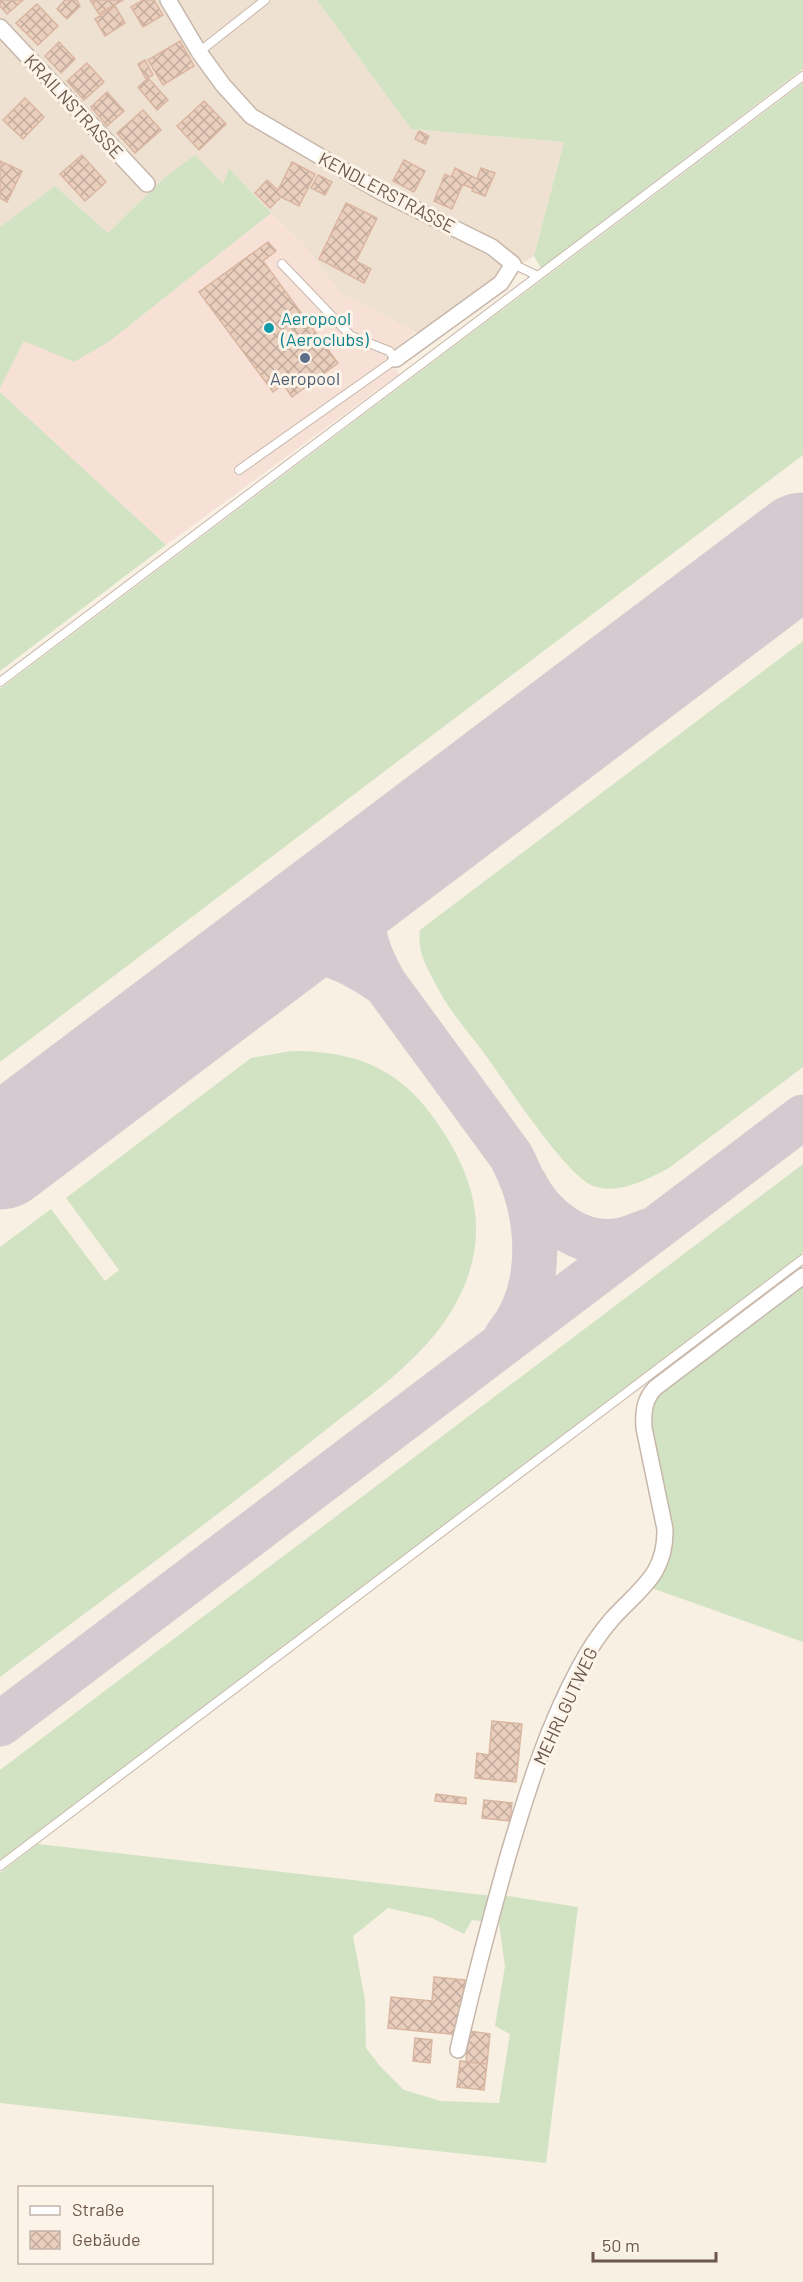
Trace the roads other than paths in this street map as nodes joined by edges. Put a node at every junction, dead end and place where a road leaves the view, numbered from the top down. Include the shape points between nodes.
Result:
1 (168, 0) edge
2 (266, 0) edge
3 (0, 27) edge
4 (199, 52) junction
5 (803, 76) edge
6 (147, 184) dead end
7 (282, 264) dead end
8 (513, 264) junction
9 (538, 276) junction
10 (396, 359) junction
11 (239, 470) dead end
12 (0, 682) edge
13 (803, 1259) edge
14 (803, 1276) edge
15 (0, 1866) edge
16 (458, 2050) dead end

1 - 4 street, KENDLERSTRASSE
2 - 4 lane
3 - 6 street, KRAILNSTRASSE
4 - 8 street, KENDLERSTRASSE via 251,116 381,192 492,247
5 - 9 lane
7 - 10 lane via 351,336 389,351
8 - 9 lane
8 - 10 street via 501,283
9 - 12 lane
10 - 11 lane
13 - 15 lane
14 - 16 street, MEHRLGUTWEG via 655,1388 646,1401 644,1428 665,1529 663,1559 648,1582 598,1636 578,1669 528,1785 481,1950

